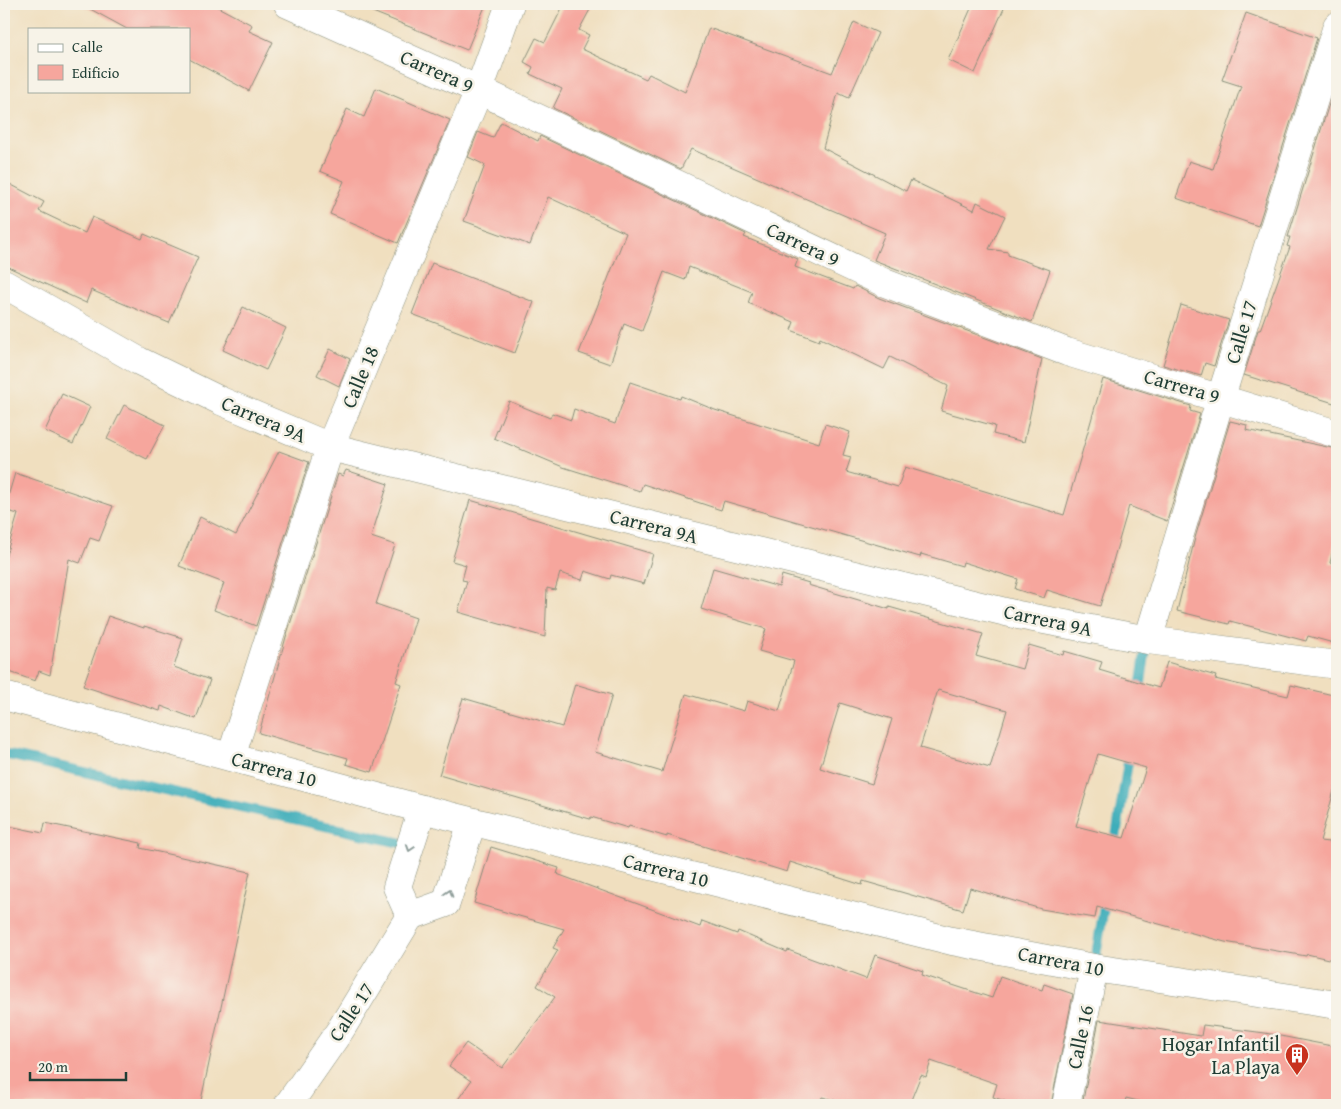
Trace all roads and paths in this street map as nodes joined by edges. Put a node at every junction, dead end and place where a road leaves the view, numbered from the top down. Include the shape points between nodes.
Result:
1 (288, 4) edge
2 (510, 4) edge
3 (1337, 26) edge
4 (479, 90) junction
5 (4, 284) edge
6 (1220, 397) junction
7 (1337, 434) edge
8 (330, 448) junction
9 (1148, 640) junction
10 (1337, 665) edge
11 (4, 696) edge
12 (231, 757) junction
13 (422, 809) junction
14 (472, 822) junction
15 (410, 916) junction
16 (1094, 968) junction
17 (1337, 1005) edge
18 (288, 1105) edge
19 (1066, 1105) edge

1 - 4 street, Carrera 9
2 - 4 street, Calle 18
3 - 6 street, Calle 17
4 - 6 street, Carrera 9 via 885,282 1067,352
4 - 8 street, Calle 18
5 - 8 street, Carrera 9A via 138,360 221,401
6 - 7 street, Carrera 9
6 - 9 street, Calle 17
8 - 9 street, Carrera 9A via 1018,615
8 - 12 street, Calle 18
9 - 10 street, Carrera 9A
11 - 12 street, Carrera 10
12 - 13 street, Carrera 10
13 - 14 street, Carrera 10
13 -> 15 street via 397,887
15 -> 14 street via 446,903
14 - 16 street, Carrera 10 via 952,941
15 - 18 street, Calle 17 via 341,1029
16 - 17 street, Carrera 10
16 - 19 street, Calle 16

